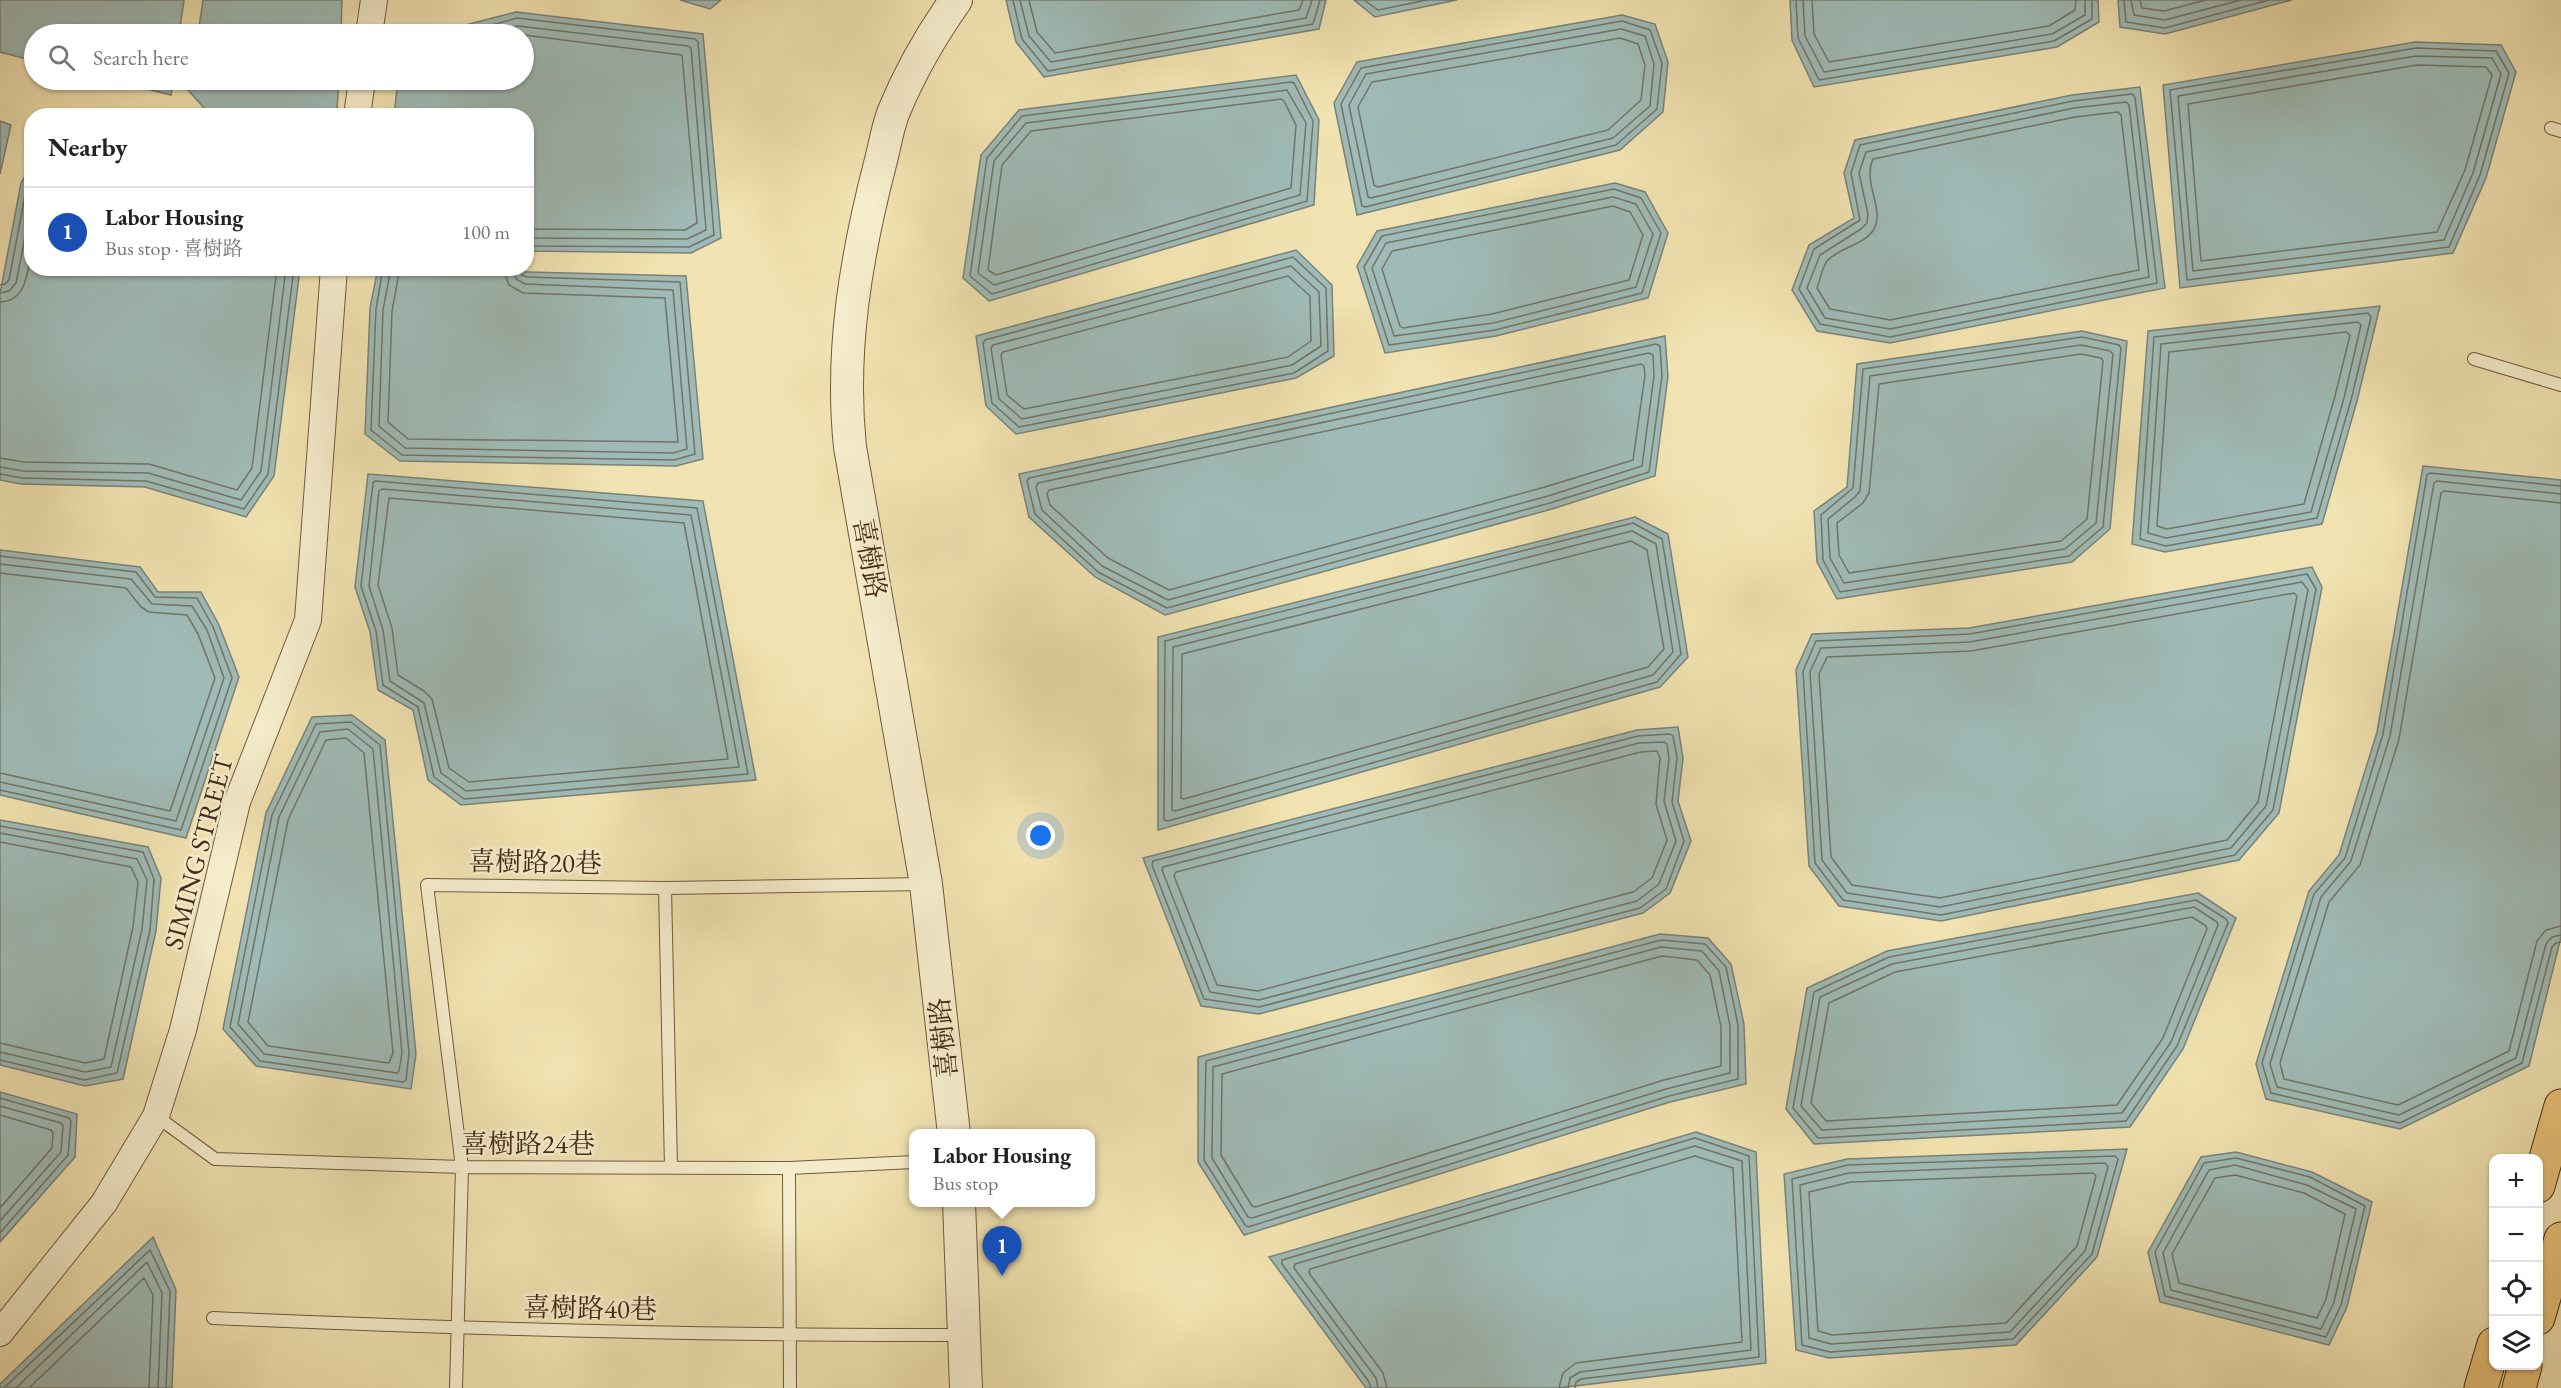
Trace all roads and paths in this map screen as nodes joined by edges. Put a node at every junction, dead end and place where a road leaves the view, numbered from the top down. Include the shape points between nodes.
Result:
1 (374, 0) edge
2 (956, 0) edge
3 (370, 24) edge
4 (361, 90) edge
5 (358, 108) edge
6 (333, 276) edge
7 (2474, 359) dead end
8 (2561, 385) edge
9 (926, 884) junction
10 (665, 888) junction
11 (2561, 1106) edge
12 (156, 1116) junction
13 (953, 1129) edge
14 (909, 1162) edge
15 (462, 1167) junction
16 (671, 1167) junction
17 (789, 1168) junction
18 (2543, 1168) edge
19 (959, 1207) edge
20 (2561, 1239) edge
21 (2539, 1316) edge
22 (213, 1318) dead end
23 (457, 1329) junction
24 (0, 1333) edge
25 (966, 1335) junction
26 (790, 1336) junction
27 (2489, 1359) edge
28 (2524, 1370) edge
29 (456, 1388) edge
30 (790, 1388) edge
31 (966, 1388) edge
32 (2481, 1388) edge
33 (2519, 1388) edge

1 - 3 street
2 - 9 street, 喜樹路 via 927,44 894,111 855,275 847,376 850,447
4 - 5 street
6 - 12 street, SIMING STREET via 308,620 237,802 183,1030
7 - 8 lane
9 - 10 lane, 喜樹路20巷
9 - 13 street, 喜樹路
10 - 15 lane, 喜樹路20巷 via 428,885
10 - 16 lane
11 - 18 main road
12 - 15 lane, 喜樹路24巷 via 215,1160
12 - 24 street, SIMING STREET via 104,1203
14 - 17 lane, 喜樹路24巷
15 - 16 lane, 喜樹路24巷
15 - 23 lane
16 - 17 lane, 喜樹路24巷
17 - 26 lane
19 - 25 street
20 - 21 main road
22 - 23 lane, 喜樹路40巷
23 - 26 lane, 喜樹路40巷
23 - 29 lane
25 - 26 lane, 喜樹路40巷
25 - 31 street
26 - 30 lane
27 - 32 main road
28 - 33 main road

